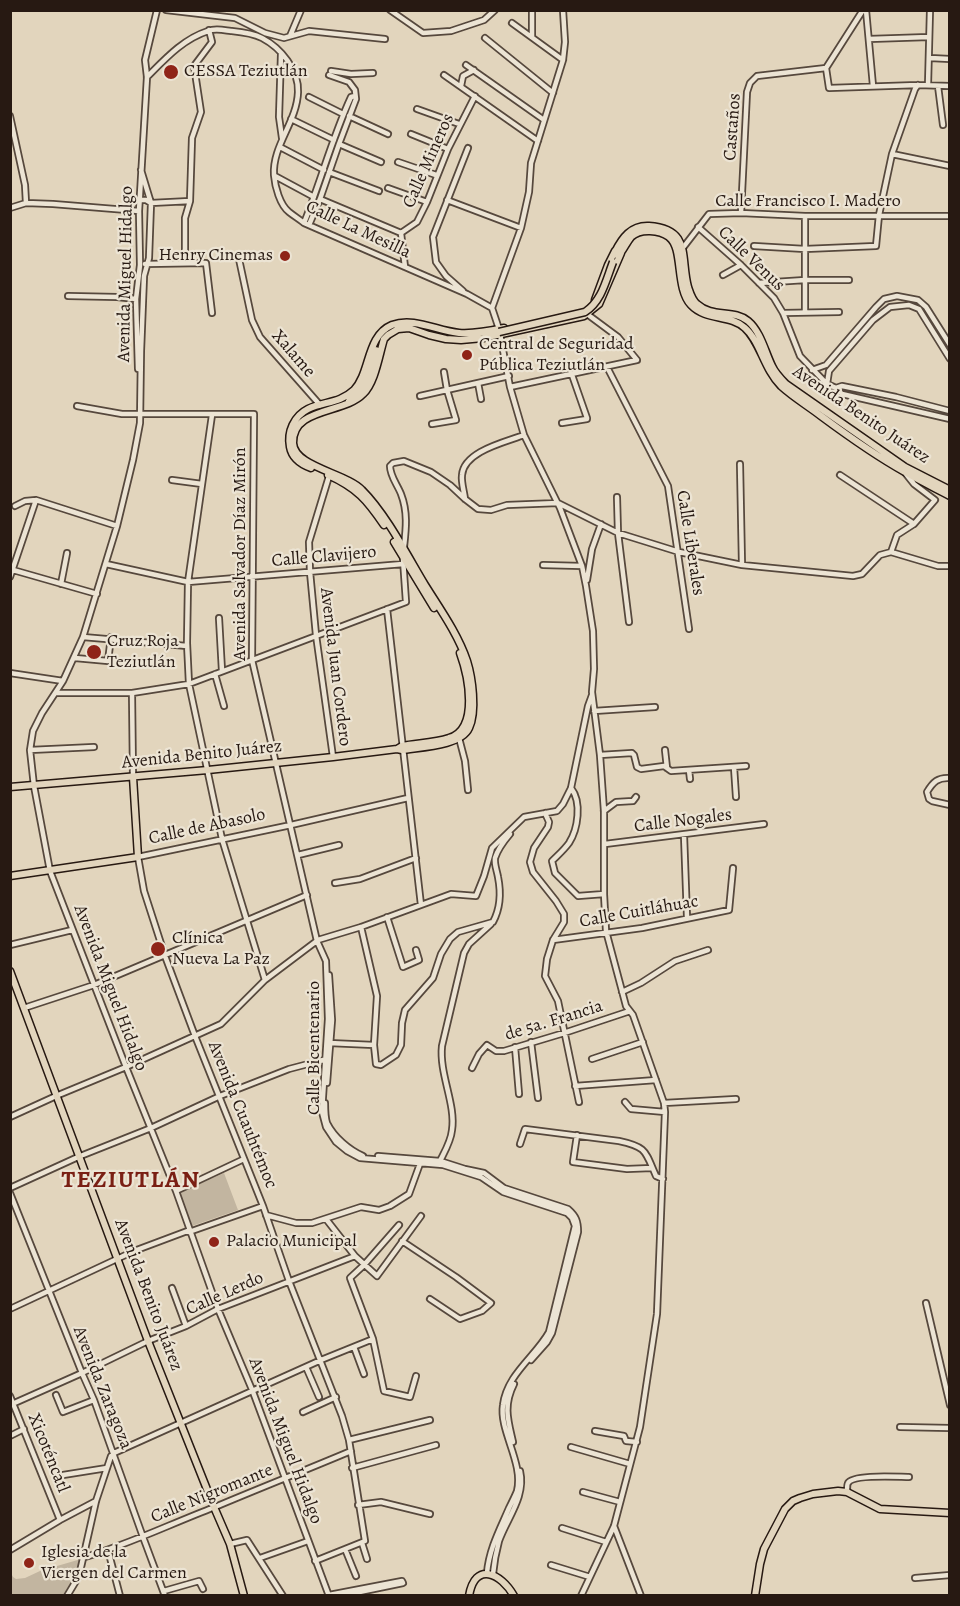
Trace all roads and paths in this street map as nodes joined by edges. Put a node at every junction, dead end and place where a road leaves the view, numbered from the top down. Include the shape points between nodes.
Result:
1 (156, 10) edge
2 (166, 10) edge
3 (302, 10) edge
4 (390, 10) edge
5 (495, 10) edge
6 (532, 10) edge
7 (563, 10) edge
8 (865, 10) edge
9 (930, 10) edge
10 (512, 23) dead end
11 (209, 30) junction
12 (265, 33) junction
13 (290, 36) junction
14 (532, 37) junction
15 (929, 37) junction
16 (485, 38) dead end
17 (263, 39) junction
18 (385, 39) dead end
19 (868, 39) junction
20 (281, 54) junction
21 (930, 58) junction
22 (950, 59) edge
23 (563, 60) junction
24 (466, 65) dead end
25 (826, 68) junction
26 (474, 70) junction
27 (373, 73) dead end
28 (351, 74) junction
29 (444, 75) dead end
30 (147, 77) junction
31 (349, 82) junction
32 (918, 85) junction
33 (928, 85) junction
34 (460, 86) junction
35 (873, 86) junction
36 (938, 86) junction
37 (950, 86) edge
38 (553, 93) junction
39 (475, 96) junction
40 (309, 97) dead end
41 (417, 109) dead end
42 (346, 115) junction
43 (10, 116) edge
44 (291, 119) junction
45 (544, 120) junction
46 (459, 124) junction
47 (943, 125) dead end
48 (388, 134) dead end
49 (411, 134) dead end
50 (282, 141) junction
51 (538, 141) junction
52 (336, 142) junction
53 (280, 147) junction
54 (468, 148) dead end
55 (448, 149) junction
56 (892, 154) junction
57 (381, 162) dead end
58 (398, 162) dead end
59 (950, 166) edge
60 (141, 170) junction
61 (327, 171) junction
62 (274, 175) junction
63 (436, 175) junction
64 (388, 188) dead end
65 (379, 191) dead end
66 (314, 197) junction
67 (320, 199) junction
68 (140, 200) junction
69 (447, 200) junction
70 (190, 201) junction
71 (151, 202) junction
72 (427, 202) junction
73 (26, 203) junction
74 (10, 208) edge
75 (139, 211) junction
76 (741, 213) junction
77 (879, 215) junction
78 (805, 216) junction
79 (950, 216) edge
80 (307, 224) junction
81 (698, 227) junction
82 (521, 228) junction
83 (401, 233) junction
84 (754, 246) dead end
85 (805, 249) junction
86 (680, 250) junction
87 (618, 252) junction
88 (239, 259) dead end
89 (185, 263) junction
90 (147, 264) junction
91 (140, 265) junction
92 (741, 265) junction
93 (405, 267) junction
94 (723, 275) dead end
95 (805, 280) junction
96 (849, 280) dead end
97 (759, 283) junction
98 (467, 294) junction
99 (68, 296) dead end
100 (136, 299) junction
101 (918, 300) junction
102 (492, 308) junction
103 (915, 308) junction
104 (805, 312) junction
105 (839, 312) dead end
106 (212, 313) dead end
107 (783, 313) junction
108 (587, 314) junction
109 (500, 332) junction
110 (950, 345) edge
111 (950, 359) edge
112 (825, 366) junction
113 (607, 367) junction
114 (812, 370) junction
115 (829, 371) junction
116 (444, 372) dead end
117 (572, 375) junction
118 (508, 376) junction
119 (140, 378) junction
120 (478, 383) junction
121 (827, 384) junction
122 (510, 387) junction
123 (836, 388) junction
124 (447, 390) junction
125 (420, 396) dead end
126 (481, 399) dead end
127 (343, 403) junction
128 (77, 405) dead end
129 (320, 405) junction
130 (326, 411) junction
131 (950, 411) edge
132 (140, 415) junction
133 (212, 415) junction
134 (950, 419) edge
135 (562, 423) dead end
136 (432, 424) dead end
137 (524, 435) junction
138 (740, 464) dead end
139 (903, 471) junction
140 (330, 474) junction
141 (840, 475) dead end
142 (172, 480) dead end
143 (202, 484) junction
144 (950, 490) edge
145 (950, 496) edge
146 (617, 497) dead end
147 (465, 499) junction
148 (36, 500) junction
149 (558, 503) junction
150 (15, 506) dead end
151 (601, 524) junction
152 (914, 524) junction
153 (117, 526) junction
154 (618, 533) junction
155 (679, 552) junction
156 (891, 552) junction
157 (67, 553) dead end
158 (403, 557) junction
159 (106, 564) junction
160 (543, 565) dead end
161 (742, 565) junction
162 (582, 566) junction
163 (950, 566) edge
164 (13, 570) junction
165 (310, 572) junction
166 (10, 577) edge
167 (253, 577) junction
168 (188, 582) junction
169 (61, 584) junction
170 (586, 586) junction
171 (97, 594) junction
172 (387, 609) junction
173 (219, 618) dead end
174 (629, 622) dead end
175 (689, 629) dead end
176 (316, 635) junction
177 (84, 636) junction
178 (110, 638) junction
179 (187, 645) junction
180 (75, 657) junction
181 (252, 660) junction
182 (222, 671) junction
183 (10, 673) edge
184 (214, 674) junction
185 (63, 681) junction
186 (189, 684) junction
187 (592, 692) junction
188 (56, 693) junction
189 (132, 693) junction
190 (224, 706) dead end
191 (655, 707) dead end
192 (594, 711) junction
193 (459, 738) junction
194 (451, 740) junction
195 (94, 747) dead end
196 (400, 748) junction
197 (30, 750) junction
198 (665, 750) dead end
199 (600, 755) junction
200 (333, 757) junction
201 (275, 763) junction
202 (746, 766) dead end
203 (734, 767) junction
204 (667, 768) junction
205 (208, 770) junction
206 (689, 770) junction
207 (134, 777) junction
208 (950, 778) edge
209 (690, 779) dead end
210 (34, 786) junction
211 (10, 787) edge
212 (572, 788) junction
213 (468, 790) dead end
214 (636, 797) dead end
215 (736, 797) dead end
216 (408, 798) junction
217 (950, 805) edge
218 (604, 811) junction
219 (545, 813) junction
220 (524, 817) junction
221 (291, 825) junction
222 (764, 825) dead end
223 (684, 835) junction
224 (222, 839) junction
225 (604, 844) junction
226 (339, 845) dead end
227 (298, 855) junction
228 (138, 857) junction
229 (416, 858) junction
230 (733, 868) dead end
231 (50, 871) junction
232 (10, 876) edge
233 (335, 883) dead end
234 (604, 894) junction
235 (307, 895) junction
236 (421, 905) junction
237 (387, 917) junction
238 (687, 917) junction
239 (246, 922) junction
240 (493, 922) junction
241 (361, 927) junction
242 (72, 930) junction
243 (606, 932) junction
244 (317, 940) junction
245 (553, 940) junction
246 (10, 945) edge
247 (416, 950) dead end
248 (708, 950) dead end
249 (165, 956) junction
250 (10, 971) edge
251 (265, 980) junction
252 (94, 985) junction
253 (622, 992) junction
254 (24, 1008) junction
255 (630, 1011) junction
256 (564, 1033) junction
257 (195, 1036) junction
258 (531, 1042) junction
259 (643, 1042) junction
260 (328, 1044) junction
261 (374, 1045) junction
262 (515, 1047) junction
263 (328, 1058) junction
264 (592, 1059) dead end
265 (126, 1067) junction
266 (472, 1068) dead end
267 (656, 1080) junction
268 (575, 1086) junction
269 (519, 1094) dead end
270 (56, 1096) junction
271 (220, 1096) junction
272 (538, 1098) dead end
273 (736, 1099) dead end
274 (579, 1102) dead end
275 (625, 1102) dead end
276 (664, 1103) junction
277 (665, 1112) junction
278 (10, 1117) edge
279 (151, 1128) junction
280 (577, 1135) junction
281 (520, 1144) dead end
282 (78, 1157) junction
283 (244, 1160) junction
284 (421, 1160) junction
285 (440, 1161) junction
286 (652, 1168) junction
287 (663, 1179) junction
288 (10, 1188) edge
289 (176, 1191) junction
290 (10, 1193) edge
291 (263, 1206) junction
292 (266, 1215) junction
293 (422, 1216) dead end
294 (326, 1219) junction
295 (399, 1225) dead end
296 (190, 1231) junction
297 (402, 1241) junction
298 (354, 1256) junction
299 (119, 1259) junction
300 (364, 1265) junction
301 (289, 1281) junction
302 (172, 1288) dead end
303 (49, 1290) junction
304 (430, 1299) dead end
305 (926, 1303) dead end
306 (10, 1309) edge
307 (218, 1309) junction
308 (186, 1326) junction
309 (373, 1339) junction
310 (148, 1341) junction
311 (354, 1347) junction
312 (321, 1360) junction
313 (306, 1367) junction
314 (82, 1373) junction
315 (364, 1374) dead end
316 (417, 1376) dead end
317 (253, 1392) junction
318 (56, 1395) dead end
319 (10, 1396) edge
320 (319, 1396) dead end
321 (336, 1397) junction
322 (94, 1400) junction
323 (12, 1404) edge
324 (950, 1405) edge
325 (303, 1412) dead end
326 (430, 1420) dead end
327 (181, 1423) junction
328 (900, 1427) dead end
329 (950, 1428) edge
330 (24, 1430) junction
331 (595, 1431) dead end
332 (10, 1436) edge
333 (349, 1440) junction
334 (637, 1442) junction
335 (436, 1445) dead end
336 (571, 1448) dead end
337 (351, 1451) junction
338 (112, 1455) junction
339 (630, 1464) junction
340 (107, 1468) junction
341 (352, 1468) junction
342 (63, 1475) dead end
343 (909, 1477) dead end
344 (285, 1479) junction
345 (583, 1492) dead end
346 (847, 1492) junction
347 (96, 1501) junction
348 (620, 1502) junction
349 (358, 1505) junction
350 (214, 1507) junction
351 (950, 1513) edge
352 (430, 1514) dead end
353 (60, 1520) junction
354 (614, 1526) junction
355 (562, 1528) dead end
356 (143, 1538) junction
357 (308, 1541) junction
358 (363, 1542) junction
359 (606, 1542) junction
360 (230, 1544) junction
361 (345, 1549) junction
362 (10, 1550) edge
363 (108, 1550) junction
364 (82, 1558) junction
365 (260, 1558) junction
366 (367, 1559) dead end
367 (315, 1561) junction
368 (551, 1565) dead end
369 (490, 1573) junction
370 (950, 1575) edge
371 (356, 1576) dead end
372 (590, 1577) junction
373 (915, 1578) dead end
374 (202, 1589) dead end
375 (164, 1593) edge
376 (244, 1595) edge
377 (329, 1595) edge
378 (66, 1596) edge
379 (120, 1596) edge
380 (283, 1596) edge
381 (340, 1596) edge
382 (469, 1596) edge
383 (514, 1596) edge
384 (581, 1596) edge
385 (641, 1596) edge
386 (755, 1596) edge

1 - 30 street, Avenida Miguel Hidalgo via 145,60
2 - 12 street via 235,18
3 - 13 street
4 - 5 street via 423,33 451,31 484,20
6 - 14 street
7 - 23 street
8 - 19 street
8 - 25 street
9 - 15 street
10 - 14 street
11 - 17 street, Calle La Mesilla via 249,33
11 - 30 street via 188,40
11 - 70 street via 212,42 194,66 201,112 192,138
12 - 13 street
12 - 17 street
13 - 18 street via 309,31
14 - 23 street
15 - 19 street
15 - 21 street
16 - 38 street
17 - 20 street, Calle La Mesilla
19 - 35 street
20 - 44 street, Calle La Mesilla via 297,82
20 - 50 street
21 - 22 street
21 - 33 street
23 - 38 street
24 - 26 street
25 - 35 street via 829,88
25 - 76 street, Castaños via 757,76 750,83
26 - 34 street via 464,76
26 - 45 street
27 - 28 street
28 - 31 street
28 - 31 street via 330,73
29 - 34 street
30 - 60 street, Avenida Miguel Hidalgo
31 - 42 street via 356,99
32 - 33 street
32 - 35 street
32 - 56 street
33 - 36 street
34 - 39 street
36 - 37 street
36 - 47 street
38 - 45 street
39 - 46 street, Calle Mineros
39 - 51 street
40 - 42 street
41 - 46 street
42 - 48 street
42 - 52 street
43 - 73 street
44 - 50 street, Calle La Mesilla
44 - 52 street
45 - 51 street
46 - 55 street, Calle Mineros
49 - 55 street
50 - 53 street, Calle La Mesilla
51 - 82 street
52 - 57 street
52 - 61 street
53 - 61 street
53 - 62 street, Calle La Mesilla
54 - 69 street
55 - 63 street, Calle Mineros
56 - 59 street
56 - 77 street
58 - 63 street
60 - 68 street, Avenida Miguel Hidalgo
60 - 71 street, Avenida Miguel Hidalgo
61 - 65 street
61 - 66 street
61 - 67 street
62 - 66 street
62 - 80 street, Calle La Mesilla via 287,211
63 - 72 street, Calle Mineros
64 - 72 street
66 - 80 street
67 - 80 street
67 - 83 street
68 - 71 street
68 - 75 street, Avenida Miguel Hidalgo
69 - 82 street
69 - 98 street via 433,237 436,262
70 - 71 street
70 - 89 street via 185,218
71 - 90 street, Avenida Miguel Hidalgo
72 - 83 street, Calle Mineros via 417,222
73 - 74 street
73 - 75 street
75 - 91 street, Avenida Miguel Hidalgo
76 - 78 street, Calle Francisco I. Madero
76 - 81 street, Calle Francisco I. Madero via 709,214
77 - 78 street, Calle Francisco I. Madero
77 - 79 street, Calle Francisco I. Madero
77 - 85 street via 876,246
78 - 85 street
80 - 93 street, Calle La Mesilla
81 - 86 street, Calle Francisco I. Madero
81 - 92 street, Calle Venus
82 - 102 street
83 - 93 street, Calle Mineros
84 - 85 street
85 - 95 street
86 - 87 main road via 668,236 642,231
86 - 139 main road, Avenida Benito Juárez via 681,280 692,306 746,328 773,378 784,389
86 - 144 main road, Avenida Benito Juárez via 696,303 718,314 740,316 750,322 772,366 786,384 905,467
87 - 108 main road via 599,304
87 - 109 main road via 608,265 590,307
87 - 127 main road, bridge via 598,301 585,312 499,332 460,336 408,324 395,326 382,334 366,381 356,395
88 - 129 street, Xalame via 252,320 260,336
89 - 90 street
89 - 106 street via 206,263
90 - 91 street
90 - 119 street, Avenida Miguel Hidalgo
91 - 100 street, Avenida Miguel Hidalgo
92 - 94 street
92 - 97 street, Calle Venus
93 - 98 street, Calle La Mesilla
95 - 96 street
95 - 97 street
95 - 104 street
97 - 107 street, Calle Venus
98 - 102 street, Calle La Mesilla
99 - 100 street
100 - 119 street, Avenida Miguel Hidalgo
101 - 103 street
101 - 110 street
101 - 112 street via 897,296 884,299
102 - 109 street
103 - 111 street via 920,309
103 - 115 street via 890,307 873,320
104 - 105 street
104 - 107 street
107 - 114 street, Calle Venus via 800,356
108 - 109 main road
108 - 113 street via 618,337 637,360
109 - 118 street
109 - 127 main road via 461,340 398,329 384,339 365,392 358,399
109 - 127 main road via 460,333 414,322 391,326 376,340 355,389
112 - 114 street
112 - 115 street
113 - 117 street
113 - 155 street, Calle Liberales via 668,486
114 - 121 street, Calle Venus
115 - 121 street
116 - 124 street
117 - 122 street
117 - 135 street via 587,418
118 - 120 street
118 - 122 street
119 - 132 street, Avenida Miguel Hidalgo
120 - 124 street
120 - 126 street
121 - 123 street, Calle Venus
122 - 137 street
123 - 131 street via 842,386
123 - 134 street, Calle Venus via 842,394
124 - 125 street
124 - 136 street via 456,420
127 - 129 main road
127 - 130 main road
128 - 132 street
129 - 130 street, Xalame
129 - 140 main road via 300,414 288,439 291,453 301,464
130 - 140 main road via 307,417 297,427 293,442 300,457
132 - 133 street
132 - 153 street, Avenida Miguel Hidalgo
133 - 143 street
133 - 167 street, Avenida Salvador Díaz Mirón via 255,414
137 - 147 street via 487,448 465,464
137 - 149 street
138 - 161 street
139 - 145 main road, Avenida Benito Juárez
139 - 152 street via 935,500
140 - 158 main road via 346,478 362,489 381,513
140 - 165 street, Avenida Juan Cordero via 309,542
141 - 152 street
142 - 143 street
143 - 168 street
146 - 154 street
147 - 149 street via 478,509 491,510 507,505
147 - 158 street via 431,472 404,461 393,463 390,472 402,496 407,521
148 - 150 street
148 - 153 street
148 - 164 street
149 - 151 street
149 - 162 street
151 - 154 street
151 - 170 street
152 - 156 street via 897,535
153 - 159 street, Avenida Miguel Hidalgo
154 - 155 street
154 - 174 street
155 - 161 street
155 - 175 street, Calle Liberales
156 - 161 street via 880,555 862,574 853,576
156 - 163 street
157 - 169 street
158 - 165 street, Calle Clavijero
158 - 172 street via 406,602
158 - 193 main road via 460,643 466,659 472,679 472,718 469,729
158 - 194 main road via 457,644 465,669 468,715 465,726
159 - 168 street, Calle Clavijero
159 - 171 street, Avenida Miguel Hidalgo
160 - 162 street
162 - 170 street
164 - 166 street
164 - 169 street
165 - 167 street, Calle Clavijero
165 - 176 street, Avenida Juan Cordero
167 - 168 street, Calle Clavijero
167 - 181 street, Avenida Salvador Díaz Mirón
168 - 179 street
169 - 171 street
170 - 187 street via 593,631
171 - 177 street, Avenida Miguel Hidalgo
172 - 176 street
172 - 196 street
173 - 182 street
176 - 181 street
176 - 200 street, Avenida Juan Cordero
177 - 178 street
177 - 180 street, Avenida Miguel Hidalgo
178 - 179 street
178 - 180 street via 108,660
179 - 186 street
180 - 185 street, Avenida Miguel Hidalgo
181 - 182 street
181 - 201 street, Avenida Salvador Díaz Mirón
182 - 184 street
183 - 185 street
184 - 186 street
184 - 190 street
185 - 188 street, Avenida Miguel Hidalgo
186 - 189 street
186 - 205 street
187 - 192 street
187 - 212 street
188 - 189 street
188 - 197 street, Avenida Miguel Hidalgo via 33,731
189 - 207 street, Avenida Cuauhtémoc
191 - 192 street
192 - 199 street
193 - 194 main road, Avenida Benito Juárez
193 - 213 street
194 - 196 main road, Avenida Benito Juárez
195 - 197 street
196 - 200 main road, Avenida Benito Juárez
196 - 216 street
197 - 210 street, Avenida Miguel Hidalgo
198 - 204 street
199 - 204 street via 632,753 637,767
199 - 218 street
200 - 201 main road, Avenida Benito Juárez
201 - 205 main road, Avenida Benito Juárez
201 - 221 street, Avenida Salvador Díaz Mirón
202 - 203 street
203 - 206 street
203 - 215 street
204 - 206 street
205 - 207 main road, Avenida Benito Juárez
205 - 224 street
206 - 209 street
207 - 210 main road, Avenida Benito Juárez
207 - 228 main road, Avenida Cuauhtémoc
208 - 217 street via 933,782 927,792 932,801
210 - 211 main road, Avenida Benito Juárez
210 - 231 street, Avenida Miguel Hidalgo
212 - 219 street via 558,811
212 - 234 street via 578,805 576,820 568,845 552,861 555,873 578,896
214 - 218 street via 633,801 616,802
216 - 221 street, Calle de Abasolo
216 - 229 street
218 - 225 street
219 - 220 street
219 - 245 street via 548,827 530,862 564,914 564,922
220 - 236 street via 492,848 476,896 451,894
220 - 240 street via 494,860 499,901
221 - 224 street, Calle de Abasolo
221 - 227 street, Avenida Salvador Díaz Mirón
222 - 223 street, Calle Nogales
223 - 225 street, Calle Nogales
223 - 238 street
224 - 228 street, Calle de Abasolo
224 - 239 street
225 - 234 street
226 - 227 street
227 - 235 street, Avenida Salvador Díaz Mirón
228 - 231 main road, Calle de Abasolo
228 - 249 street, Avenida Cuauhtémoc via 144,891
229 - 233 street via 360,879
229 - 236 street
230 - 238 street, Calle Cuitláhuac via 729,910
231 - 232 main road, Calle de Abasolo
231 - 242 street, Avenida Miguel Hidalgo
234 - 243 street
235 - 239 street
235 - 244 street, Avenida Salvador Díaz Mirón
236 - 237 street
237 - 241 street
237 - 247 street via 403,967 419,960
238 - 243 street, Calle Cuitláhuac
239 - 249 street
239 - 251 street
240 - 261 street via 458,932 450,939 433,978 405,1010 402,1045 396,1055 376,1064
240 - 285 street via 464,953 442,1046 453,1121 451,1138
241 - 244 street
241 - 261 street via 377,996
242 - 246 street
242 - 252 street, Avenida Miguel Hidalgo
243 - 245 street, Calle Cuitláhuac
243 - 253 street
244 - 251 street
244 - 260 street, Calle Bicentenario via 326,961
245 - 256 street via 545,976 558,1001
248 - 253 street via 675,961
249 - 252 street
249 - 257 street, Avenida Cuauhtémoc
250 - 254 main road, Avenida Benito Juárez
251 - 257 street via 221,1024
252 - 254 street
252 - 265 street, Avenida Miguel Hidalgo
253 - 255 street
254 - 270 main road, Avenida Benito Juárez
255 - 256 street, de 5a. Francia
255 - 259 street
256 - 258 street, de 5a. Francia
256 - 268 street
257 - 265 street
257 - 271 street, Avenida Cuauhtémoc
258 - 262 street, de 5a. Francia
258 - 272 street
259 - 264 street
259 - 267 street
260 - 261 street
260 - 263 street, Calle Bicentenario
262 - 266 street, de 5a. Francia via 496,1051 488,1045
262 - 269 street
263 - 271 street
263 - 284 street, Calle Bicentenario via 322,1112 336,1142 360,1158
265 - 270 street
265 - 279 street, Avenida Miguel Hidalgo
267 - 268 street
267 - 276 street
268 - 274 street
270 - 278 street
270 - 282 main road, Avenida Benito Juárez
271 - 279 street
271 - 283 street, Avenida Cuauhtémoc
273 - 276 street
275 - 277 street via 631,1109
276 - 277 street
277 - 287 street
279 - 282 street
279 - 289 street, Avenida Miguel Hidalgo
280 - 281 street via 525,1129
280 - 286 street via 637,1146 646,1153
280 - 286 street via 573,1162
282 - 288 street
282 - 299 main road, Avenida Benito Juárez
283 - 289 street
283 - 291 street, Avenida Cuauhtémoc
284 - 285 street
284 - 294 street via 409,1194 390,1206 379,1210 361,1207
284 - 369 street via 481,1177 503,1192 567,1214 575,1226 549,1332 516,1372 502,1405 518,1474 517,1490 489,1558
285 - 369 street via 484,1173 504,1188 568,1209 578,1222 552,1333 520,1371 507,1404 521,1490
286 - 287 street
287 - 334 street via 657,1314
289 - 296 street, Avenida Miguel Hidalgo
290 - 303 street, Avenida Zaragoza
291 - 292 street, Avenida Cuauhtémoc
291 - 296 street
292 - 294 street via 296,1223
292 - 301 street, Avenida Cuauhtémoc
293 - 297 street
294 - 298 street
295 - 300 street
296 - 299 street
296 - 307 street, Avenida Miguel Hidalgo
297 - 300 street via 377,1276
297 - 304 street via 490,1303 482,1311 460,1319
298 - 300 street
298 - 301 street, Calle Lerdo
299 - 303 street
299 - 310 main road, Avenida Benito Juárez
300 - 309 street via 351,1278
301 - 307 street, Calle Lerdo
301 - 312 street, Avenida Cuauhtémoc
302 - 308 street
303 - 306 street
303 - 314 street, Avenida Zaragoza
305 - 324 street
307 - 308 street, Calle Lerdo
307 - 317 street, Avenida Miguel Hidalgo
308 - 310 street, Calle Lerdo
309 - 311 street
309 - 316 street via 384,1391 410,1397
310 - 314 street, Calle Lerdo
310 - 327 main road, Avenida Benito Juárez
311 - 312 street
311 - 315 street
312 - 313 street
312 - 321 street, Avenida Cuauhtémoc
313 - 317 street
313 - 320 street
314 - 322 street, Avenida Zaragoza
314 - 323 street, Calle Lerdo
317 - 327 street
317 - 344 street, Avenida Miguel Hidalgo
318 - 322 street via 63,1412
319 - 323 street, Xicoténcatl
321 - 325 street
321 - 333 street, Avenida Cuauhtémoc
322 - 338 street, Avenida Zaragoza
323 - 330 street, Xicoténcatl
326 - 333 street
327 - 338 street
327 - 350 main road, Avenida Benito Juárez
328 - 329 street
330 - 332 street
330 - 353 street, Xicoténcatl
331 - 334 street
333 - 337 street, Avenida Cuauhtémoc
334 - 339 street
335 - 341 street
336 - 339 street
337 - 341 street, Avenida Cuauhtémoc
337 - 344 street, Calle Nigromante
338 - 340 street
338 - 356 street, Avenida Zaragoza
339 - 348 street
340 - 342 street
340 - 347 street
341 - 349 street, Avenida Cuauhtémoc
343 - 346 street via 860,1477 849,1480
344 - 350 street, Calle Nigromante
344 - 357 street, Avenida Miguel Hidalgo
345 - 348 street
346 - 351 main road via 880,1509
346 - 386 main road via 813,1494 793,1501 785,1509 764,1550
347 - 353 street
347 - 364 street
348 - 354 street
349 - 352 street via 381,1502
349 - 358 street, Avenida Cuauhtémoc
350 - 356 street, Calle Nigromante
350 - 360 main road, Avenida Benito Juárez
353 - 362 street
354 - 359 street
354 - 385 street
355 - 359 street
356 - 363 street, Calle Nigromante
356 - 375 street, Avenida Zaragoza
357 - 365 street
357 - 367 street, Avenida Miguel Hidalgo
358 - 361 street
358 - 366 street, Avenida Cuauhtémoc
359 - 372 street
360 - 365 street via 247,1540
360 - 376 main road, Avenida Benito Juárez
361 - 367 street
361 - 371 street
363 - 364 street, Calle Nigromante
363 - 379 street
364 - 378 street via 79,1576
365 - 380 street
367 - 377 street, Avenida Miguel Hidalgo
368 - 372 street
369 - 382 main road via 476,1578
369 - 383 main road via 509,1587
370 - 373 street
372 - 384 street
374 - 375 street via 199,1581
377 - 381 street via 403,1583

